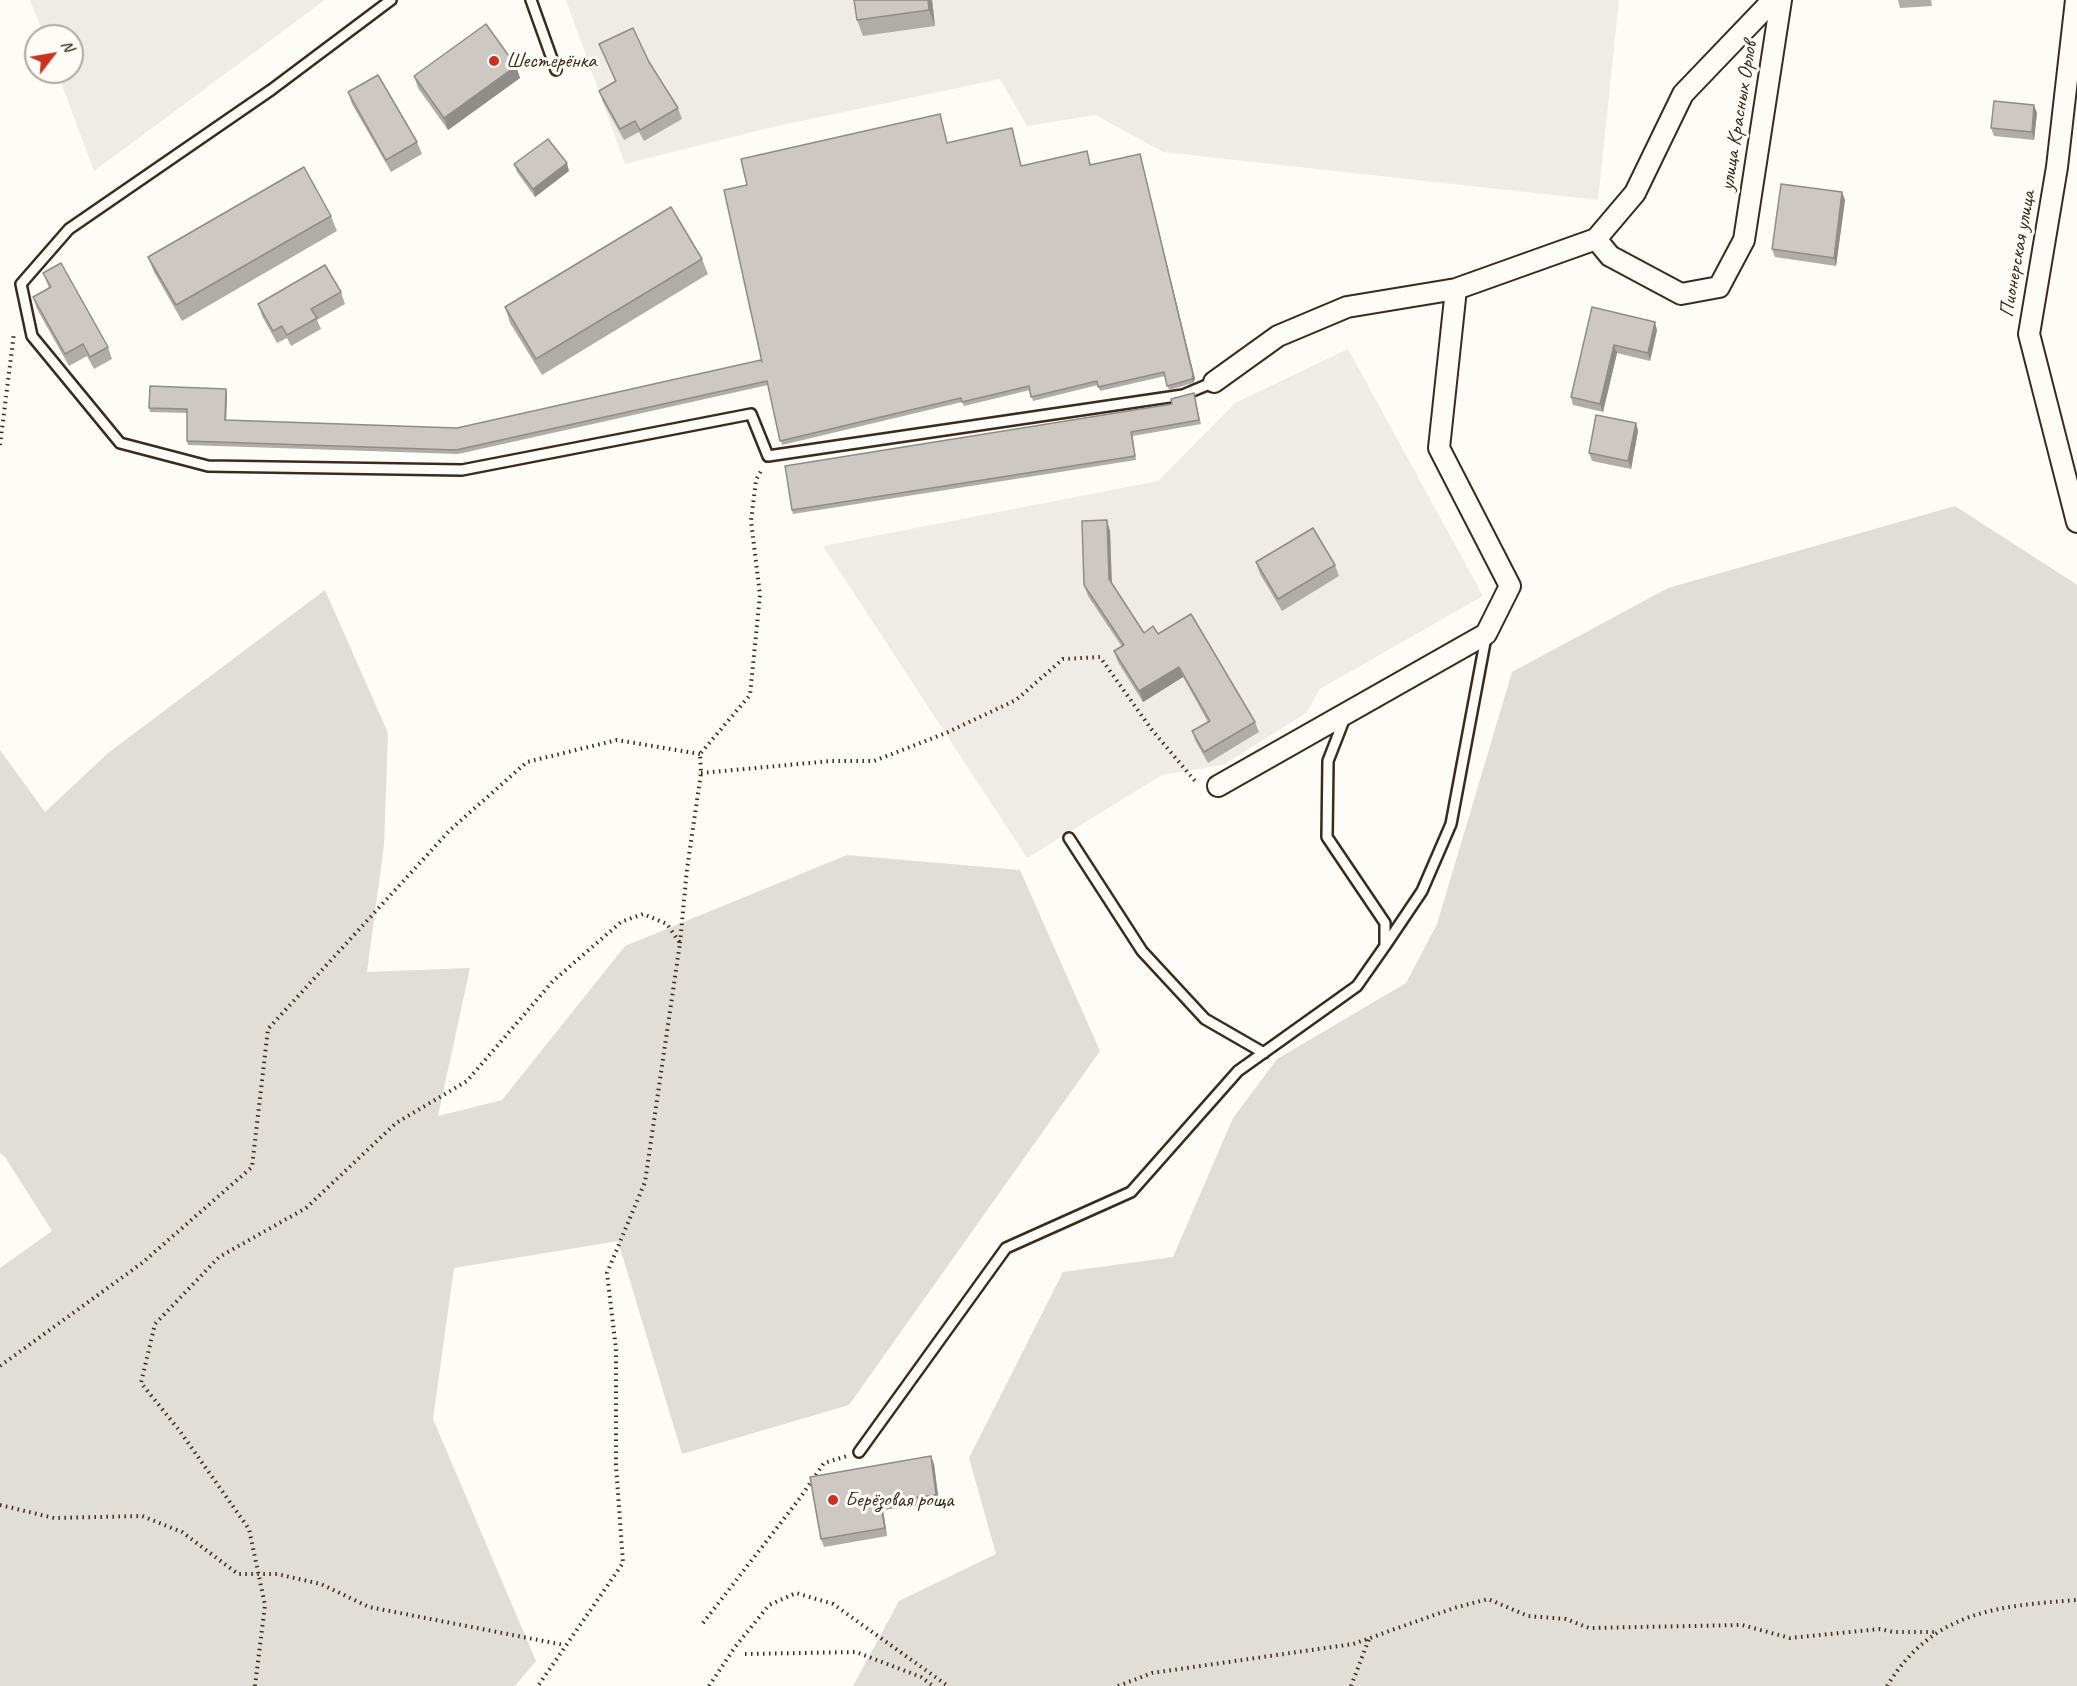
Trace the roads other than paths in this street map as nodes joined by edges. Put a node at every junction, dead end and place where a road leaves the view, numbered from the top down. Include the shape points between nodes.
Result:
1 (391, 0) edge
2 (531, 0) edge
3 (1773, 0) edge
4 (1781, 0) edge
5 (2076, 0) edge
6 (556, 70) dead end
7 (1596, 239) junction
8 (1744, 240) joint
9 (1456, 289) junction
10 (1214, 382) joint
11 (2075, 517) edge
12 (1486, 634) junction
13 (1348, 713) junction
14 (1218, 786) road end
15 (1069, 838) dead end
16 (1385, 946) junction
17 (1264, 1053) junction
18 (859, 1452) road end

1 - 10 lane via 271,90 69,229 21,284 32,336 120,443 208,466 462,470 752,414 768,456 1183,395
2 - 6 lane
3 - 7 street via 1683,94 1635,194
4 - 8 street
5 - 11 street, Пионерская улица via 2057,168 2029,334
7 - 8 lane via 1610,256 1681,294 1719,287
7 - 9 street
9 - 10 street via 1347,307 1278,336
9 - 12 street via 1439,448 1510,586
12 - 13 street
12 - 16 lane via 1451,824 1422,891
13 - 14 street
13 - 16 lane via 1328,761 1327,837 1385,923
15 - 17 lane via 1142,951 1205,1019
16 - 17 lane via 1357,986
17 - 18 lane via 1238,1071 1131,1192 1006,1248

